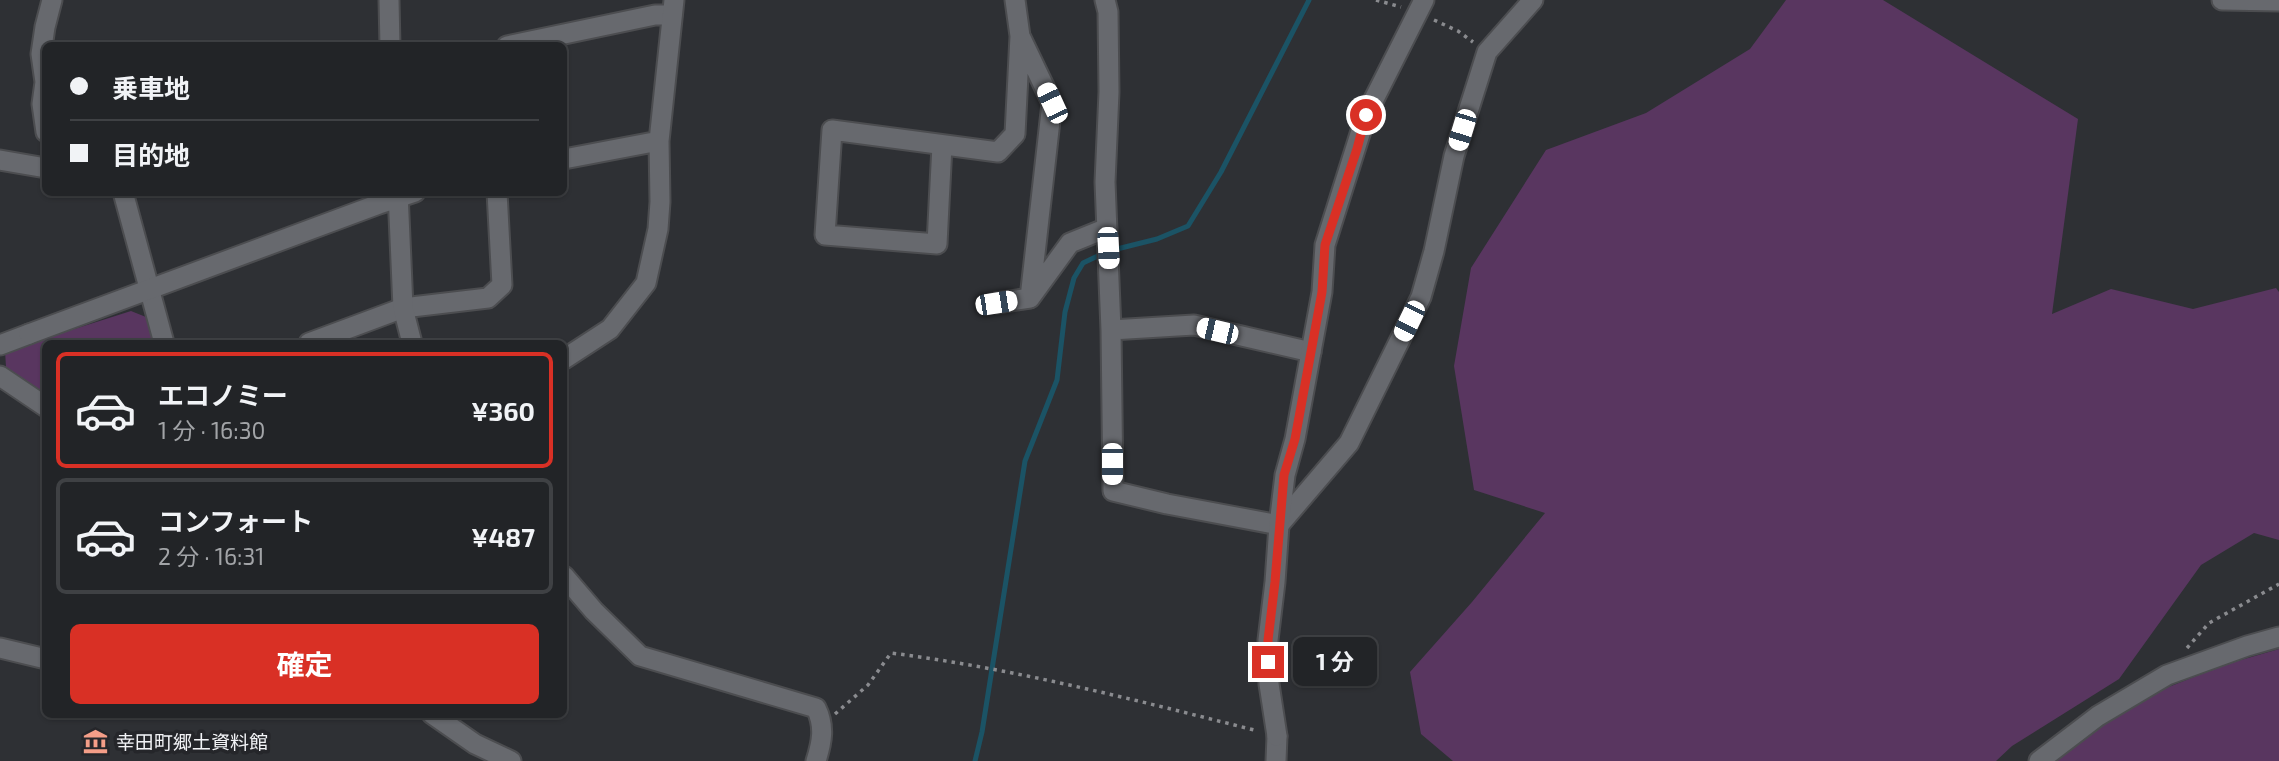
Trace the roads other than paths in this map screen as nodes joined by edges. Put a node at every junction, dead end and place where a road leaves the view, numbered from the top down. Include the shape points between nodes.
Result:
1 (52, 0) edge
2 (389, 0) edge
3 (1015, 0) edge
4 (1105, 0) edge
5 (1534, 0) edge
6 (2222, 0) edge
7 (2279, 1) edge
8 (1420, 6) edge
9 (673, 8) edge
10 (1020, 36) junction
11 (43, 42) edge
12 (390, 42) edge
13 (526, 42) edge
14 (659, 141) junction
15 (942, 145) junction
16 (567, 158) edge
17 (0, 160) edge
18 (42, 167) edge
19 (124, 196) edge
20 (399, 196) edge
21 (404, 196) edge
22 (496, 196) edge
23 (1107, 228) junction
24 (149, 291) junction
25 (1030, 298) junction
26 (996, 303) dead end
27 (403, 308) junction
28 (1111, 330) junction
29 (163, 340) edge
30 (317, 340) edge
31 (411, 340) edge
32 (0, 345) edge
33 (1311, 352) junction
34 (567, 357) edge
35 (0, 376) edge
36 (42, 404) edge
37 (1279, 525) junction
38 (567, 579) edge
39 (2279, 638) edge
40 (0, 648) edge
41 (42, 658) edge
42 (438, 718) edge
43 (511, 761) edge
44 (816, 761) edge
45 (1276, 761) edge
46 (2039, 761) edge

1 - 11 street
2 - 12 street
3 - 10 street
4 - 23 street
5 - 37 street via 1487,52 1454,156 1421,297 1349,443
6 - 7 street
8 - 33 street via 1366,115 1325,245
9 - 13 street
9 - 14 street
10 - 15 street via 1015,134 998,152
10 - 25 street via 1052,103
14 - 16 street
14 - 34 street via 658,229 646,283 610,329
15 - 15 street via 832,130 825,235 937,244
17 - 18 street
19 - 24 street
20 - 24 street
21 - 27 street
22 - 27 street via 502,285 488,298
23 - 25 street via 1070,243
23 - 28 street
24 - 29 street
24 - 32 street
25 - 26 street
27 - 30 street
27 - 31 street
28 - 33 street via 1194,326
28 - 37 street via 1113,491
33 - 37 street via 1284,475
35 - 36 street
37 - 45 street via 1268,640
38 - 44 street via 640,656 816,708 823,722
39 - 46 street via 2167,675 2098,716
40 - 41 street
42 - 43 street via 475,744

